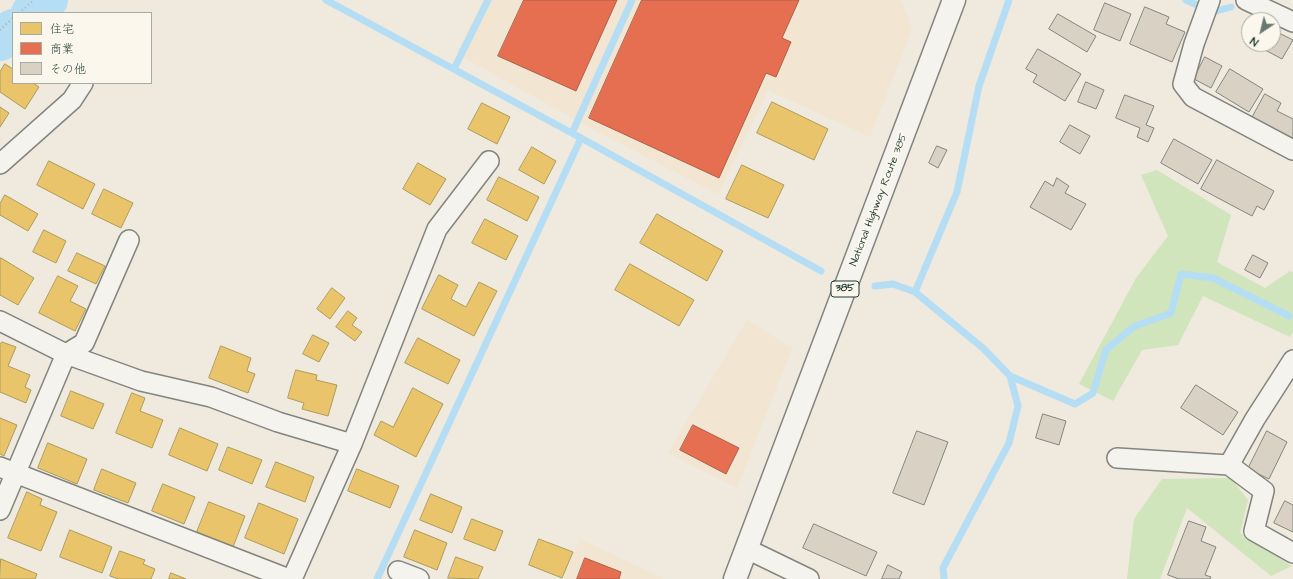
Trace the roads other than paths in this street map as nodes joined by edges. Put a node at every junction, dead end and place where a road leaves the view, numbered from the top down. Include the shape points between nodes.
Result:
1 (954, 0) edge
2 (1210, 0) edge
3 (1246, 0) edge
4 (1293, 22) edge
5 (83, 84) edge
6 (1293, 150) edge
7 (490, 161) dead end
8 (0, 164) edge
9 (129, 240) dead end
10 (0, 321) edge
11 (66, 354) junction
12 (1293, 360) edge
13 (352, 444) junction
14 (1117, 458) dead end
15 (1229, 465) junction
16 (8, 470) edge
17 (0, 510) edge
18 (747, 549) junction
19 (1293, 553) edge
20 (398, 571) dead end
21 (290, 579) edge
22 (419, 579) edge
23 (735, 579) edge
24 (809, 579) edge

1 - 18 highway, National Highway Route 385 / 385
2 - 6 street via 1183,84 1193,97
3 - 4 street
5 - 8 street via 72,100
7 - 13 street via 438,229
9 - 11 street via 84,343
10 - 11 street
11 - 13 street via 141,381 211,397 278,422
11 - 16 street
12 - 15 street
13 - 21 street
14 - 15 street
15 - 19 street via 1264,491 1254,531
16 - 17 street
16 - 21 street
18 - 23 highway, National Highway Route 385 / 385
18 - 24 street
20 - 22 street

